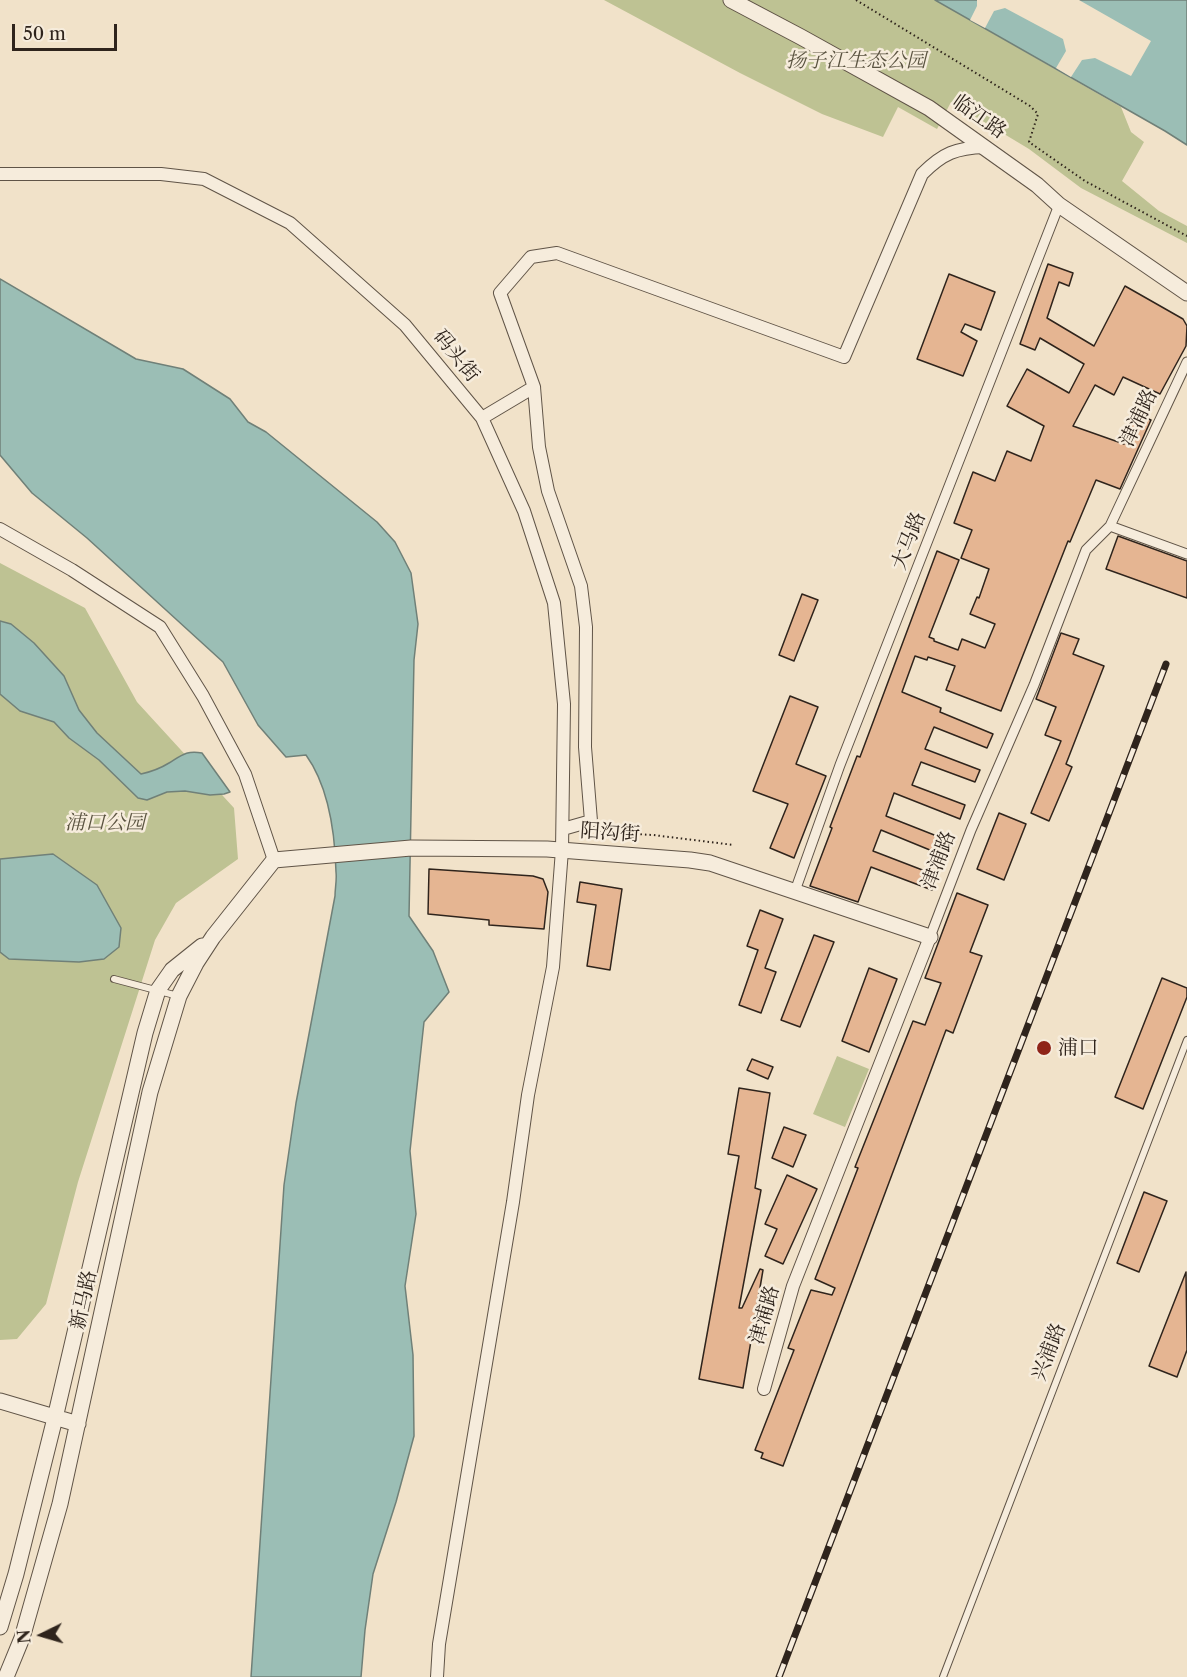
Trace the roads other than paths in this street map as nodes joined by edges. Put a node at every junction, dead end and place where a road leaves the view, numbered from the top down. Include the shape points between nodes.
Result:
1 (731, 0) edge
2 (985, 147) junction
3 (0, 174) edge
4 (1059, 205) junction
5 (1187, 293) edge
6 (1187, 362) edge
7 (534, 387) junction
8 (482, 418) junction
9 (1110, 526) junction
10 (0, 529) edge
11 (1187, 554) edge
12 (562, 829) junction
13 (562, 850) junction
14 (274, 860) junction
15 (795, 891) junction
16 (213, 937) junction
17 (930, 937) junction
18 (114, 979) dead end
19 (158, 990) junction
20 (179, 996) junction
21 (1187, 1040) edge
22 (764, 1389) dead end
23 (0, 1401) edge
24 (55, 1418) junction
25 (78, 1424) junction
26 (0, 1627) edge
27 (6, 1677) edge
28 (437, 1677) edge
29 (943, 1677) edge

1 - 2 street, 临江路 via 929,108
2 - 4 street, 临江路
2 - 7 street via 964,148 937,159 922,174 844,357 557,253 531,257 500,293
3 - 8 street, 码头街 via 161,174 204,179 290,223 405,325
4 - 5 street, 临江路
4 - 15 street, 大马路 via 840,765
6 - 9 street, 津浦路
7 - 8 street
7 - 12 street via 539,447 548,490 580,586 586,627 585,747 591,821
8 - 12 street, 码头街 via 524,511 554,603 564,704
9 - 11 street
9 - 17 street, 津浦路 via 1086,550
10 - 14 street via 160,627 246,774
12 - 13 street, 码头街
13 - 14 street, 阳沟街 via 411,848
13 - 15 street, 阳沟街 via 710,862
13 - 28 street, 码头街 via 553,967 528,1095 439,1644
14 - 16 street, 新马路
15 - 17 street, 阳沟街
16 - 19 street, 新马路 via 172,970
16 - 20 street, 新马路
17 - 22 street, 津浦路 via 793,1286
18 - 19 lane
19 - 20 lane
19 - 24 street, 新马路
20 - 25 street, 新马路 via 150,1092
21 - 29 lane, 兴浦路
23 - 24 street
24 - 25 street
24 - 26 street, 新马路
25 - 27 street, 新马路 via 25,1627

